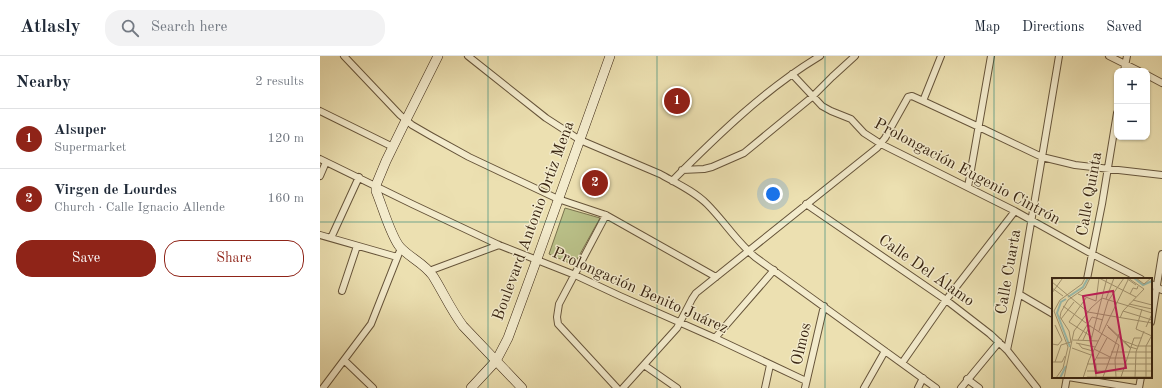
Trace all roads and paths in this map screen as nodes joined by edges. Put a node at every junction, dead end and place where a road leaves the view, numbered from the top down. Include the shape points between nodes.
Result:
1 (344, 56) edge
2 (438, 56) edge
3 (468, 56) edge
4 (610, 56) edge
5 (820, 56) edge
6 (855, 56) edge
7 (941, 56) edge
8 (992, 56) edge
9 (1059, 56) edge
10 (1109, 56) edge
11 (1127, 56) edge
12 (1126, 64) junction
13 (1125, 68) edge
14 (1133, 68) edge
15 (792, 74) junction
16 (1150, 77) edge
17 (1162, 83) edge
18 (812, 97) junction
19 (923, 101) junction
20 (320, 111) edge
21 (406, 120) junction
22 (979, 127) junction
23 (1114, 132) edge
24 (580, 140) junction
25 (881, 144) junction
26 (393, 147) junction
27 (1042, 158) junction
28 (320, 159) edge
29 (326, 162) junction
30 (1108, 169) junction
31 (682, 170) junction
32 (1162, 175) edge
33 (320, 176) edge
34 (359, 177) junction
35 (672, 180) junction
36 (376, 185) junction
37 (968, 187) junction
38 (558, 199) junction
39 (806, 204) junction
40 (1015, 211) junction
41 (606, 215) junction
42 (1031, 220) junction
43 (320, 235) edge
44 (331, 238) junction
45 (499, 245) junction
46 (357, 246) junction
47 (748, 251) junction
48 (399, 252) junction
49 (1092, 254) junction
50 (1162, 254) edge
51 (537, 259) junction
52 (774, 270) junction
53 (429, 271) junction
54 (575, 275) junction
55 (716, 277) junction
56 (1087, 278) edge
57 (1139, 278) edge
58 (1157, 287) edge
59 (342, 291) dead end
60 (1019, 294) junction
61 (946, 300) junction
62 (824, 306) junction
63 (1052, 313) edge
64 (1152, 316) edge
65 (680, 322) junction
66 (715, 338) junction
67 (999, 342) junction
68 (885, 350) junction
69 (1007, 350) junction
70 (344, 360) junction
71 (496, 361) junction
72 (902, 363) junction
73 (644, 365) junction
74 (770, 365) junction
75 (923, 378) junction
76 (1068, 378) edge
77 (1074, 378) edge
78 (1141, 378) edge
79 (967, 380) junction
80 (806, 381) junction
81 (323, 388) edge
82 (373, 388) edge
83 (471, 388) edge
84 (522, 388) edge
85 (617, 388) edge
86 (623, 388) edge
87 (676, 388) edge
88 (765, 388) edge
89 (805, 388) edge
90 (864, 388) edge
91 (918, 388) edge
92 (936, 388) edge
93 (961, 388) edge
94 (979, 388) edge
95 (1037, 388) edge
96 (1065, 388) edge
97 (1135, 388) edge
98 (1139, 388) edge

1 - 21 street
2 - 21 street
3 - 24 street via 546,118
4 - 24 street, Boulevard Antonio Ortiz Mena
5 - 15 street
6 - 18 street
7 - 19 street
8 - 22 street
9 - 27 street, Calle Cuarta
10 - 12 street
11 - 12 street
12 - 13 street
12 - 14 street
15 - 18 street, Prolongación Eugenio Cintrón
15 - 31 street via 740,116
16 - 17 street
18 - 25 street, Prolongación Eugenio Cintrón via 826,108 851,119
18 - 31 street via 744,153 712,167
19 - 22 street
19 - 25 street via 910,96 907,98
20 - 26 street
21 - 26 street
21 - 38 street via 449,146
22 - 27 street
22 - 37 street
23 - 30 street, Calle Quinta
24 - 35 street
24 - 38 street, Boulevard Antonio Ortiz Mena
25 - 37 street, Prolongación Eugenio Cintrón
25 - 39 street
26 - 36 street
27 - 30 street
27 - 42 street, Calle Cuarta
28 - 29 street, Prolongación Benito Juárez
29 - 33 street
29 - 34 street, Prolongación Benito Juárez
30 - 32 street
30 - 49 street, Calle Quinta
31 - 35 street
34 - 36 street, Prolongación Benito Juárez
34 - 44 street
35 - 47 street via 703,201
36 - 45 street, Prolongación Benito Juárez
36 - 48 street
37 - 40 street, Prolongación Eugenio Cintrón
38 - 41 street
38 - 51 street, Boulevard Antonio Ortiz Mena
39 - 47 street
39 - 61 street, Calle Del Álamo
40 - 42 street, Prolongación Eugenio Cintrón
40 - 61 street
41 - 54 street
41 - 55 street
42 - 49 street, Prolongación Eugenio Cintrón
42 - 60 street, Calle Cuarta
43 - 44 street
44 - 46 street
45 - 51 street, Prolongación Benito Juárez
45 - 53 street
46 - 48 street
46 - 59 street
47 - 52 street
47 - 55 street
48 - 53 street via 420,262
48 - 70 street via 371,324
49 - 56 street, Calle Quinta
49 - 57 street, Prolongación Eugenio Cintrón
50 - 58 street
51 - 54 street, Prolongación Benito Juárez
51 - 71 street, Boulevard Antonio Ortiz Mena via 508,338
52 - 62 street
52 - 66 street
53 - 71 street via 457,318
54 - 65 street, Prolongación Benito Juárez
54 - 85 street via 559,304 558,324
55 - 65 street via 696,293
58 - 64 street
60 - 63 street
60 - 69 street, Calle Cuarta
61 - 67 street, Calle Del Álamo
61 - 72 street
62 - 68 street
62 - 80 street, Olmos
65 - 66 street, Prolongación Benito Juárez
65 - 73 street via 672,335
66 - 74 street, Prolongación Benito Juárez
67 - 69 street, Calle Del Álamo
67 - 79 street
68 - 72 street
68 - 90 street
69 - 95 street, Calle Del Álamo
70 - 81 street
70 - 82 street
71 - 83 street, Boulevard Antonio Ortiz Mena
71 - 84 street
72 - 75 street
73 - 86 street
73 - 87 street
74 - 80 street, Prolongación Benito Juárez
74 - 88 street
75 - 91 street
75 - 92 street
76 - 96 street
77 - 97 street
78 - 98 street
79 - 93 street
79 - 94 street
80 - 89 street, Olmos

